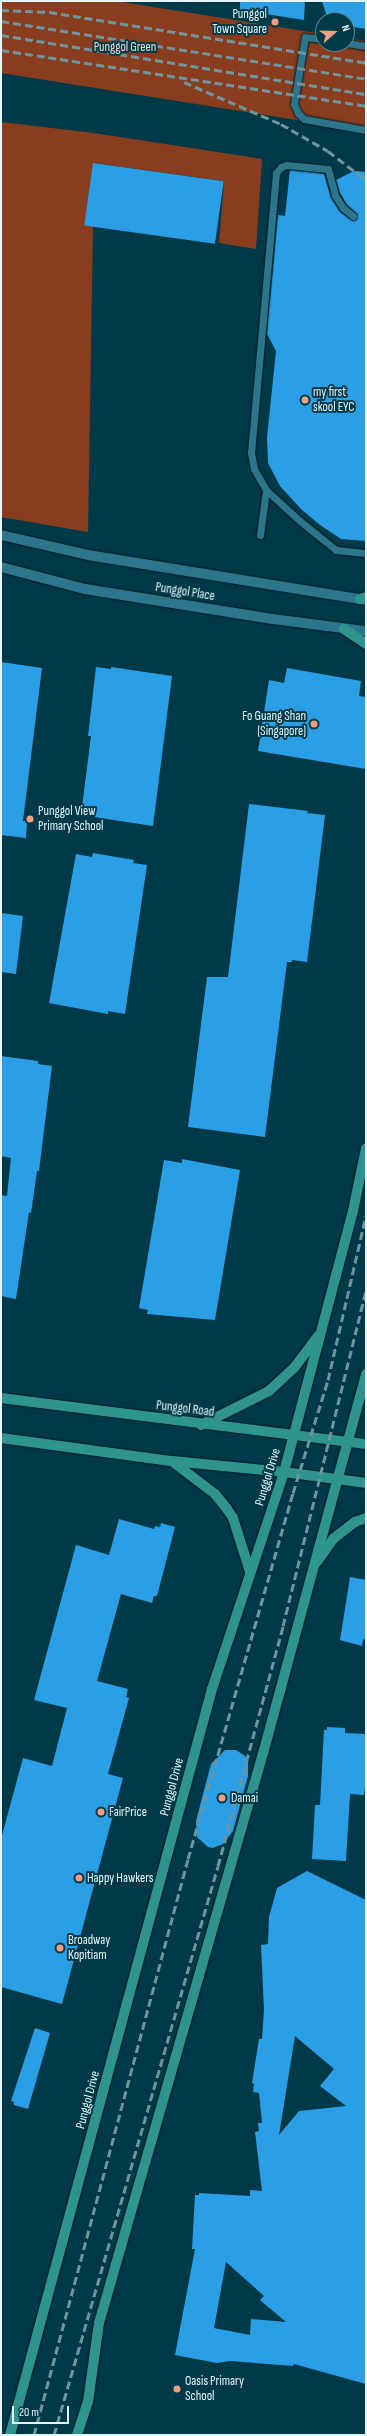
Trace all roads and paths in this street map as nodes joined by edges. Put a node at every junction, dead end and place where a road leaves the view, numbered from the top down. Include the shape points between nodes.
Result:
1 (315, 39) edge
2 (355, 44) edge
3 (366, 46) edge
4 (366, 130) edge
5 (353, 216) dead end
6 (266, 490) junction
7 (1, 535) edge
8 (260, 535) dead end
9 (366, 553) edge
10 (1, 567) edge
11 (364, 598) edge
12 (344, 629) junction
13 (366, 631) edge
14 (366, 644) edge
15 (366, 1148) edge
16 (322, 1331) junction
17 (366, 1374) edge
18 (1, 1398) edge
19 (201, 1425) junction
20 (294, 1436) junction
21 (1, 1438) edge
22 (348, 1442) junction
23 (366, 1444) edge
24 (172, 1461) junction
25 (284, 1472) junction
26 (338, 1479) junction
27 (366, 1483) edge
28 (366, 1518) edge
29 (312, 1569) junction
30 (250, 1572) junction
31 (10, 2435) edge
32 (77, 2435) edge

1 - 4 lane via 305,37 294,104 298,113 304,119
2 - 3 lane
5 - 6 lane via 343,208 335,195 328,169 286,165 276,173 251,453 254,469
6 - 8 lane
6 - 9 lane via 336,550
7 - 11 street, Punggol Place via 88,556
10 - 12 street, Punggol Place via 85,589
12 - 13 street, Punggol Place
12 - 14 street
15 - 16 street, Punggol Drive via 353,1211
16 - 19 street via 279,1384 259,1398
16 - 20 street, Punggol Drive
17 - 22 street
18 - 19 street, Punggol Road
19 - 20 street, Punggol Road
20 - 22 street, Punggol Road
20 - 25 street, Punggol Drive
21 - 24 street
22 - 23 street, Punggol Road
22 - 26 street
24 - 25 street
24 - 30 street via 215,1494 227,1509 236,1525
25 - 26 street
25 - 30 street, Punggol Drive
26 - 27 street
26 - 29 street
28 - 29 street via 333,1539
29 - 32 street via 264,1750 99,2322 88,2402
30 - 31 street, Punggol Drive via 212,1689

